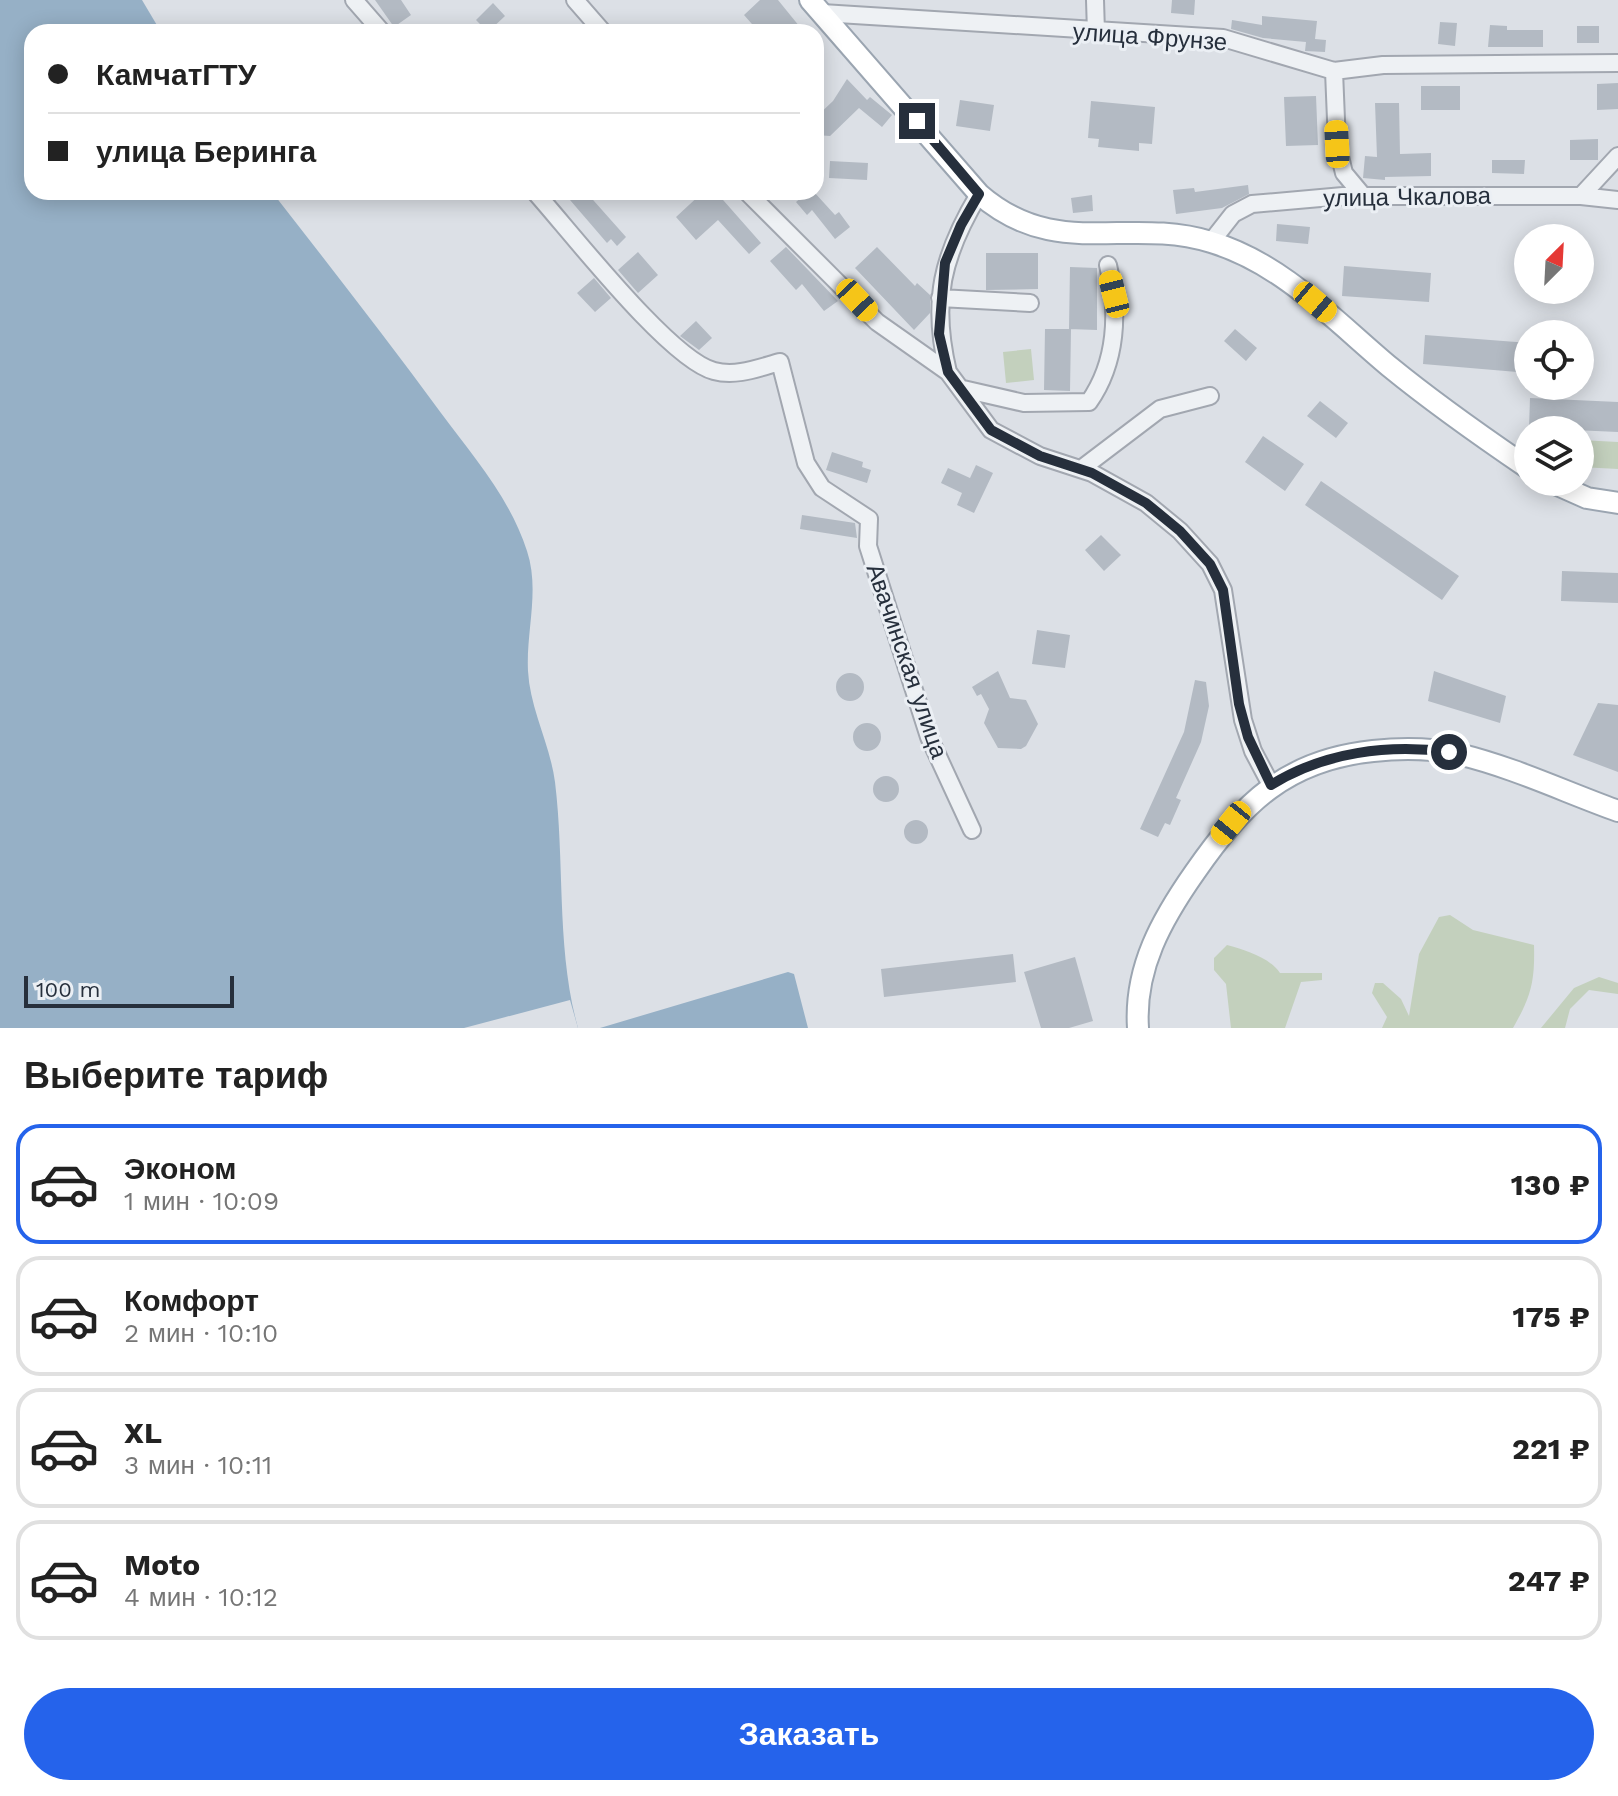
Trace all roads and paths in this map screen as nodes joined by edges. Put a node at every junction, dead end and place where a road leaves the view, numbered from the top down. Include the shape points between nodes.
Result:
1 (354, 0) edge
2 (575, 0) edge
3 (1095, 0) edge
4 (816, 6) edge
5 (375, 24) edge
6 (596, 24) edge
7 (1096, 32) junction
8 (1618, 63) edge
9 (1334, 71) junction
10 (1618, 156) edge
11 (979, 194) junction
12 (1581, 196) junction
13 (1364, 197) junction
14 (542, 200) edge
15 (755, 200) edge
16 (1618, 200) edge
17 (1211, 242) junction
18 (1108, 265) dead end
19 (940, 298) junction
20 (1030, 303) dead end
21 (948, 372) junction
22 (963, 389) junction
23 (1210, 396) dead end
24 (1514, 458) edge
25 (1081, 469) junction
26 (1582, 496) edge
27 (1618, 503) edge
28 (1271, 785) junction
29 (1618, 811) edge
30 (972, 830) dead end
31 (1138, 1028) edge

1 - 5 street
2 - 6 street
3 - 7 street
4 - 7 street, улица Фрунзе
4 - 11 main road
7 - 9 street, улица Фрунзе via 1223,38
8 - 9 street, улица Фрунзе via 1383,65
9 - 13 street via 1337,144 1344,173
10 - 12 street
11 - 17 main road via 1005,216 1043,229
11 - 19 street via 945,263
12 - 13 street, улица Чкалова
12 - 16 street, улица Чкалова
13 - 17 street, улица Чкалова via 1252,204 1233,214
14 - 30 street, Авачинская улица via 689,360 731,375 780,362 806,463 822,488 869,519 868,546 929,737
15 - 21 street via 877,322
17 - 24 main road via 1256,261 1294,286 1423,394
18 - 22 street via 1114,294 1112,358 1089,402 1024,403
19 - 20 street
19 - 21 street via 939,334
21 - 22 street
22 - 25 street via 991,430 1040,456
23 - 25 street via 1160,409
25 - 28 street via 1146,503 1210,564 1223,590 1245,729
26 - 27 main road
28 - 29 main road via 1302,768 1342,756 1437,750 1486,762
28 - 31 main road via 1225,830 1162,923 1141,978

